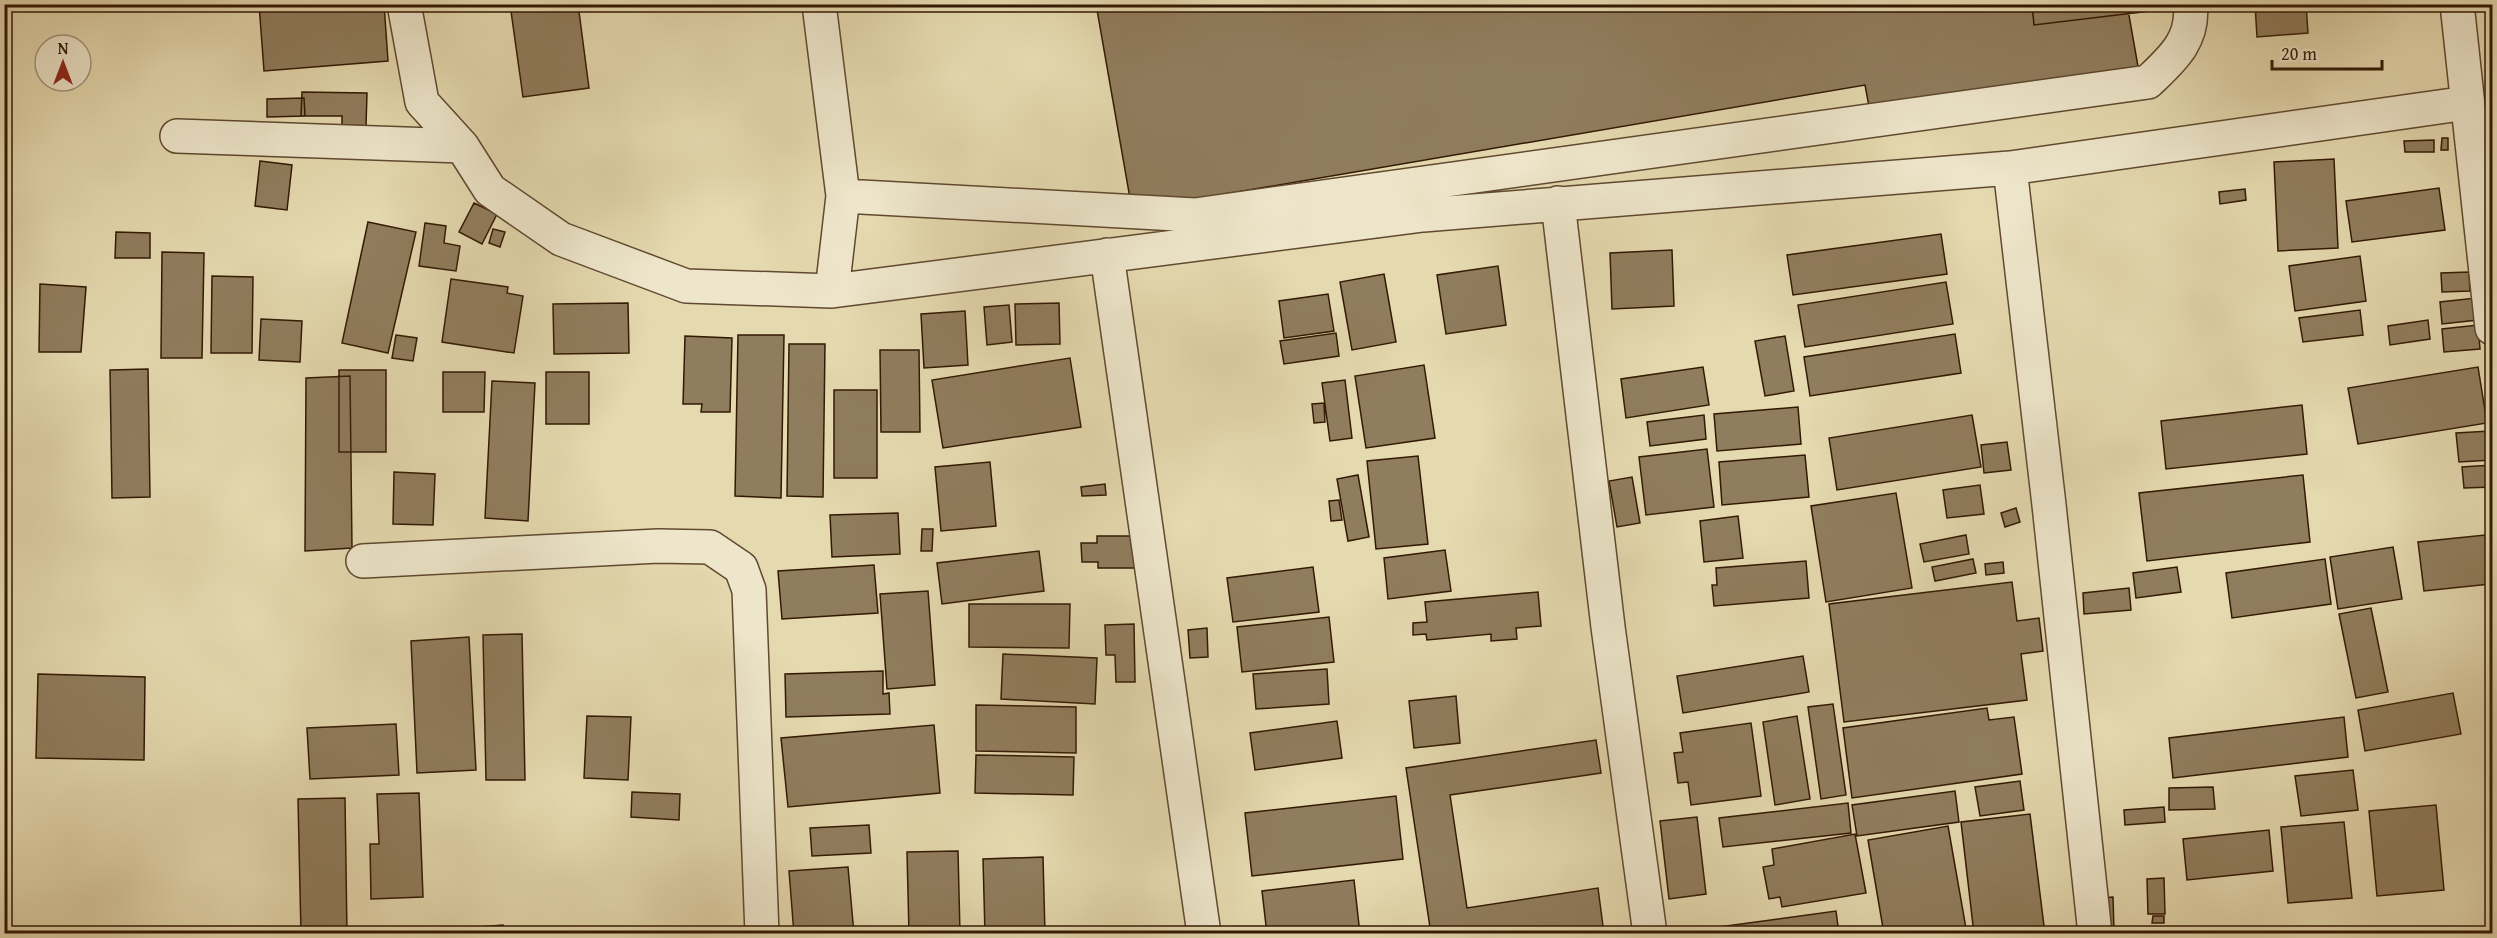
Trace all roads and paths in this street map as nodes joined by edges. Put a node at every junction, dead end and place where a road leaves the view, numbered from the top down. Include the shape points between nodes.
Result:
1 (404, 4) edge
2 (819, 4) edge
3 (2190, 4) edge
4 (2457, 4) edge
5 (2467, 103) junction
6 (177, 136) dead end
7 (462, 146) junction
8 (2010, 168) junction
9 (843, 196) junction
10 (1558, 203) junction
11 (1107, 255) junction
12 (832, 291) junction
13 (2493, 328) edge
14 (363, 561) dead end
15 (762, 933) edge
16 (1204, 933) edge
17 (1650, 933) edge
18 (2095, 933) edge

1 - 7 street via 422,102
2 - 9 street
3 - 9 street via 2192,18 2180,52 2148,82 1195,215
4 - 5 street
5 - 8 street
5 - 13 street
6 - 7 street
7 - 12 street via 490,190 561,239 686,286
8 - 10 street
8 - 18 street
9 - 12 street
10 - 11 street via 1423,215
10 - 17 street
11 - 12 street
11 - 16 street
14 - 15 street via 658,546 710,547 741,568 749,590

